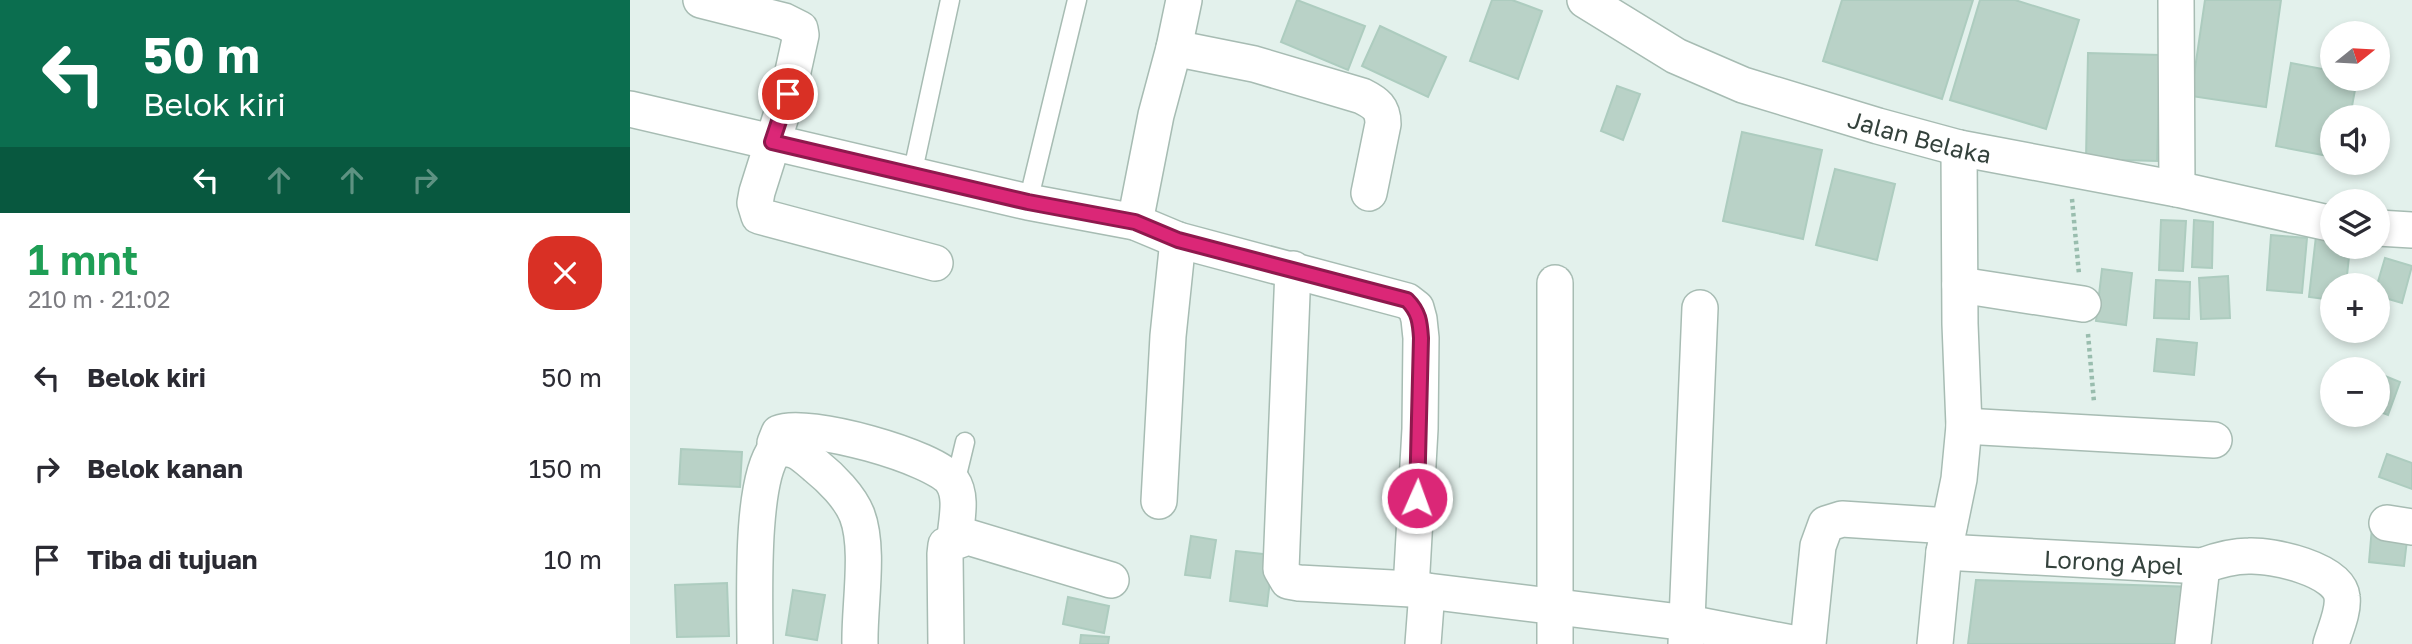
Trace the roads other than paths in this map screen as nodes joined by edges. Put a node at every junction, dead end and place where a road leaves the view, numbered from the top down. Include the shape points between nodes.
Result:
1 (701, 0) edge
2 (950, 0) edge
3 (1077, 0) edge
4 (1184, 0) edge
5 (1585, 0) edge
6 (2176, 0) edge
7 (1174, 48) junction
8 (630, 108) edge
9 (772, 142) junction
10 (1959, 148) junction
11 (912, 175) junction
12 (2177, 189) junction
13 (1369, 193) dead end
14 (1028, 202) junction
15 (2320, 221) edge
16 (1135, 222) junction
17 (2390, 229) edge
18 (2412, 230) edge
19 (1178, 240) junction
20 (936, 263) dead end
21 (1293, 270) junction
22 (1555, 283) dead end
23 (1960, 285) junction
24 (2083, 304) dead end
25 (1700, 309) dead end
26 (1964, 426) junction
27 (2214, 440) dead end
28 (965, 442) dead end
29 (775, 450) junction
30 (951, 479) junction
31 (1159, 501) dead end
32 (955, 539) junction
33 (1947, 539) junction
34 (2202, 566) junction
35 (1111, 580) dead end
36 (1419, 590) junction
37 (1557, 605) junction
38 (1687, 633) edge
39 (755, 644) edge
40 (860, 644) edge
41 (946, 644) edge
42 (1423, 644) edge
43 (1555, 644) edge
44 (1797, 644) edge
45 (1808, 644) edge
46 (1935, 644) edge
47 (2193, 644) edge
48 (2331, 644) edge

1 - 9 street via 800,29 791,82
2 - 11 lane
3 - 14 lane
4 - 7 street
5 - 10 street, Jalan Belaka via 1676,56 1743,85
6 - 12 street
7 - 13 street via 1254,64 1376,103 1383,112 1383,124
7 - 16 street
8 - 9 street
9 - 11 street
9 - 20 street via 755,203 759,216
10 - 12 street, Jalan Belaka
10 - 23 street
11 - 14 street
12 - 15 street, Jalan Belaka
14 - 16 street
16 - 19 street
17 - 18 street
19 - 21 street
19 - 31 street
21 - 36 street via 1407,300 1416,308
21 - 36 street via 1281,569 1288,581 1299,583
22 - 37 street
23 - 24 street
23 - 26 street
25 - 38 street
26 - 27 street
26 - 33 street
28 - 30 lane via 958,471
29 - 30 street via 781,432 821,433 926,462
29 - 39 street via 763,474
29 - 40 street via 795,449 843,494 858,517 862,538
30 - 32 street via 958,495
32 - 35 street via 968,537
32 - 41 street via 946,545 944,554
33 - 34 street, Lorong Apel
33 - 45 street, Lorong Apel via 1842,519 1826,524 1818,546
33 - 46 street
34 - 47 street
34 - 48 street, Lorong Apel via 2253,555 2284,559 2333,580 2342,598
36 - 37 street
36 - 42 street
37 - 38 street
37 - 43 street
38 - 44 street

